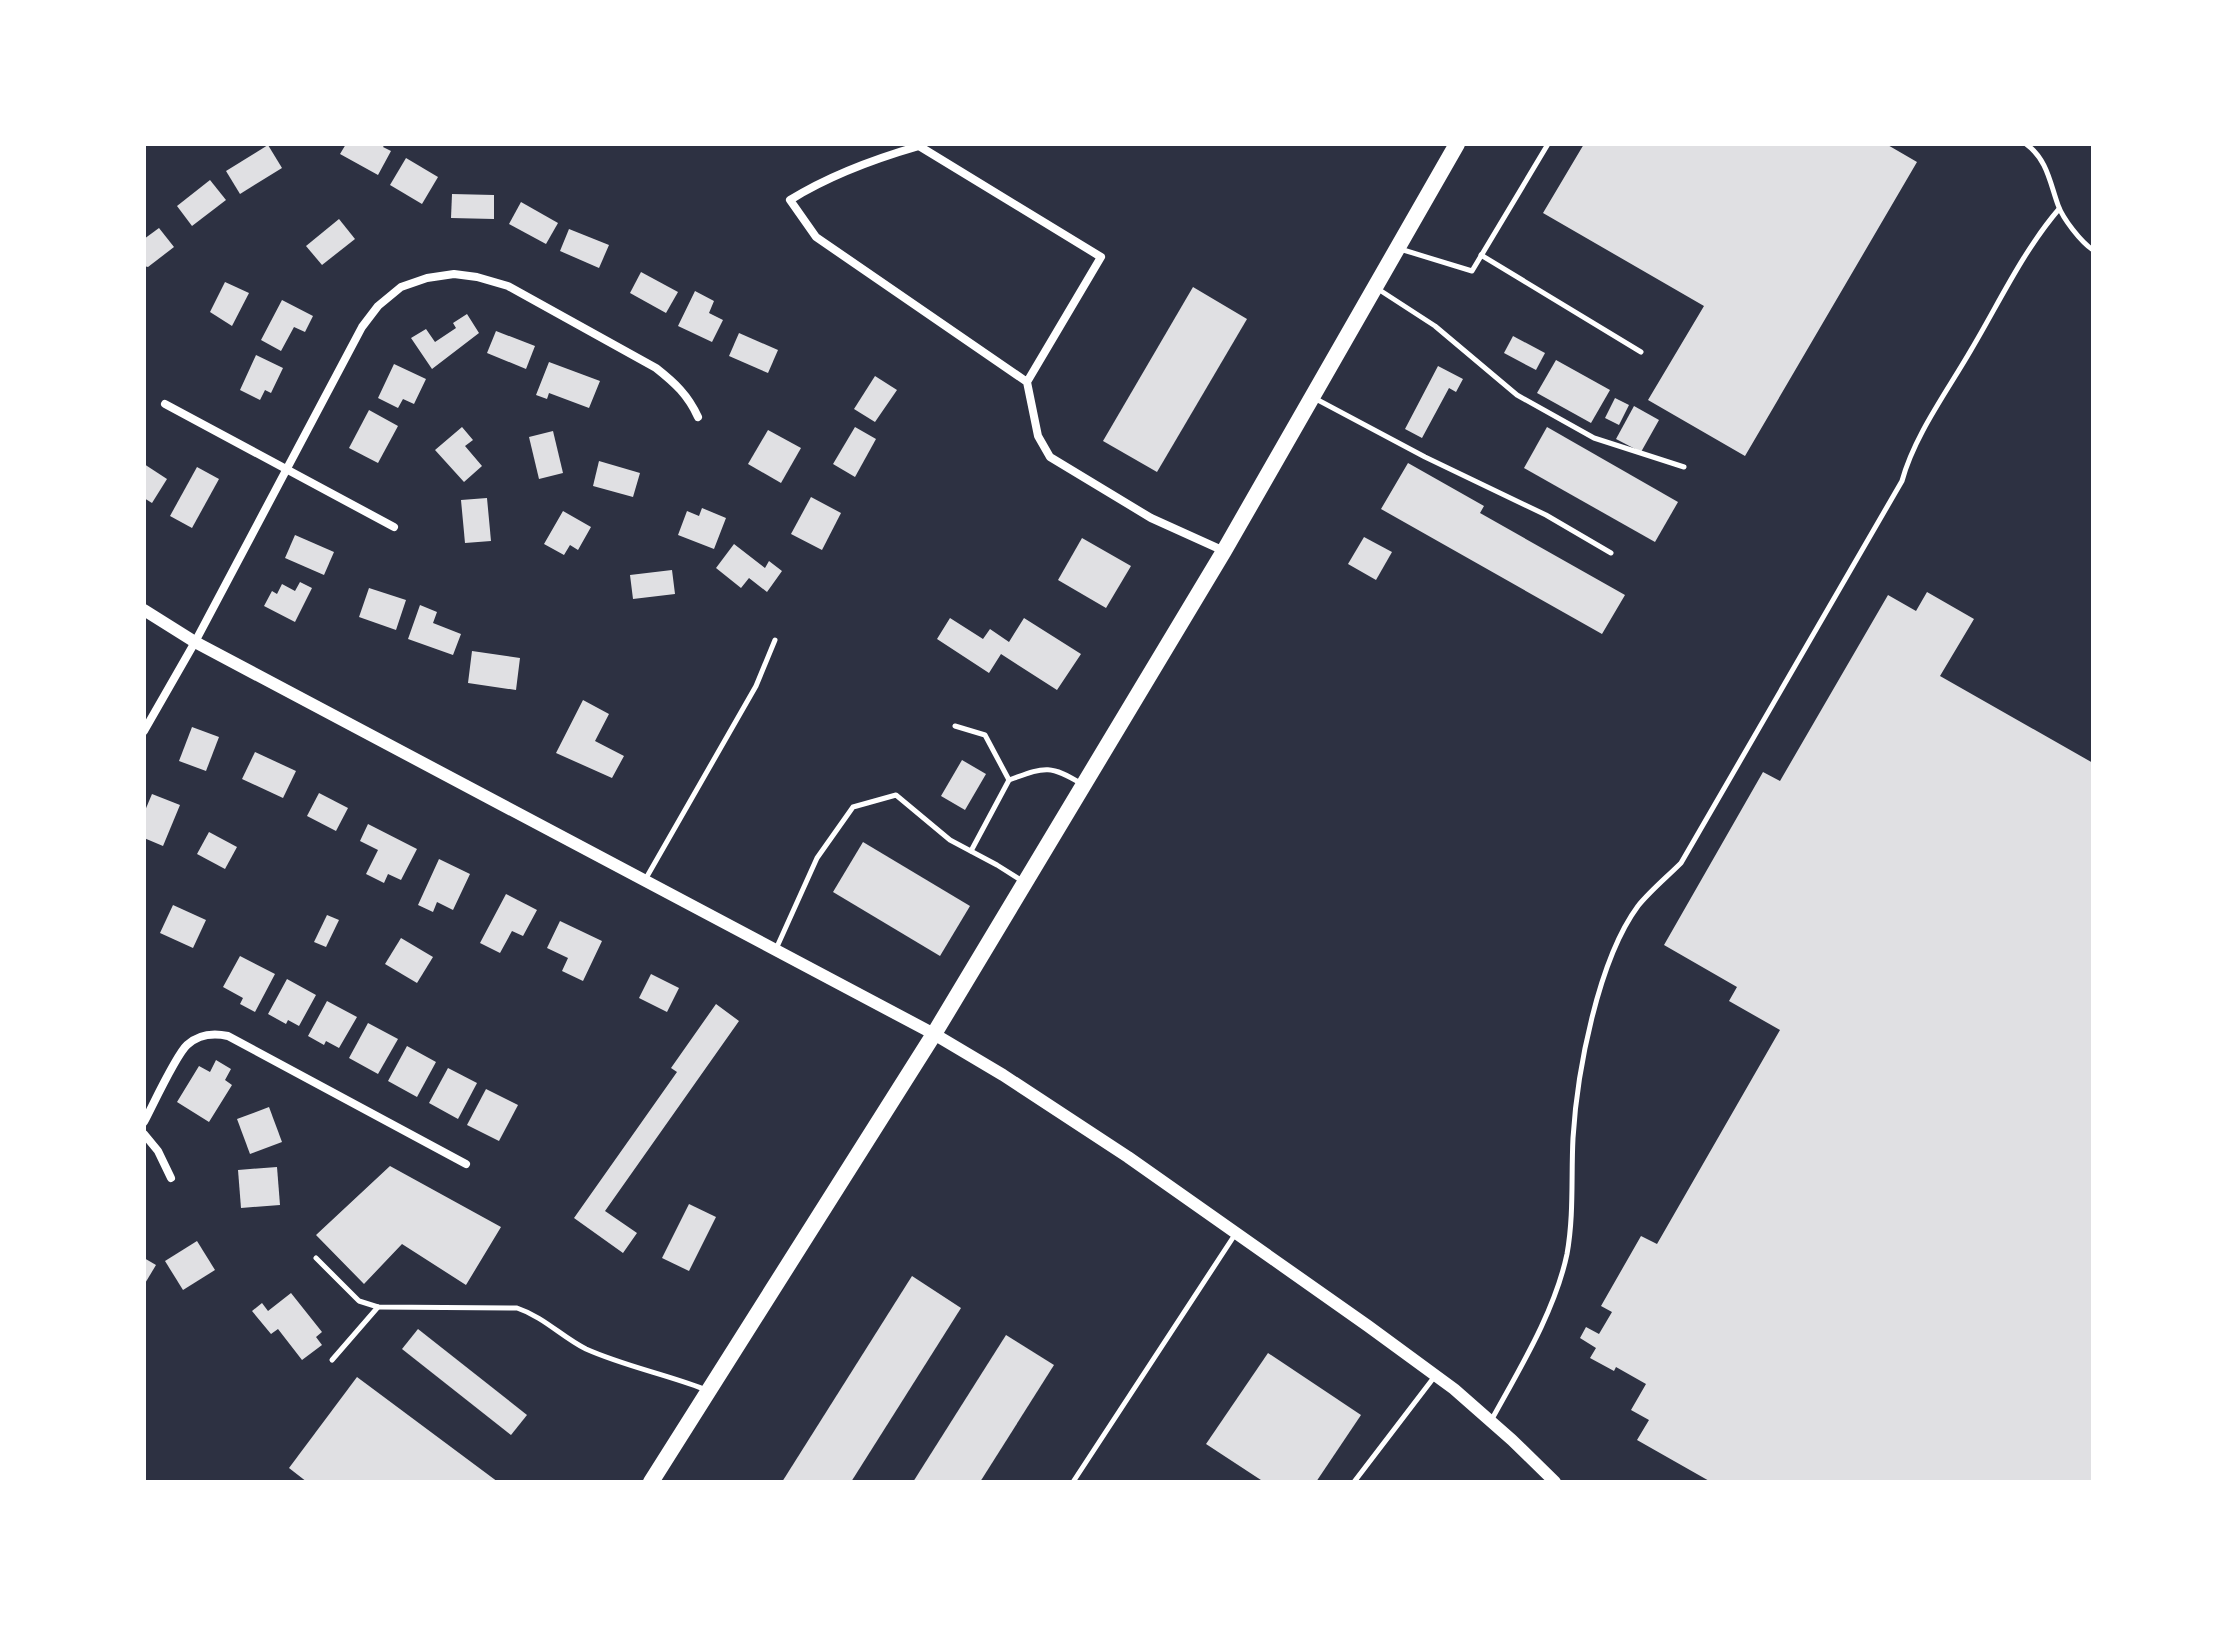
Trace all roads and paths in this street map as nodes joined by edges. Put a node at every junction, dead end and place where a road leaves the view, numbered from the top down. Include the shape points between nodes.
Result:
1 (1457, 144) edge
2 (1548, 144) edge
3 (2026, 144) edge
4 (2059, 209) junction
5 (1396, 248) junction
6 (2093, 250) edge
7 (1481, 255) junction
8 (1374, 286) junction
9 (1641, 352) dead end
10 (1027, 382) junction
11 (1311, 397) junction
12 (165, 404) dead end
13 (698, 417) dead end
14 (1684, 467) dead end
15 (288, 469) junction
16 (394, 527) dead end
17 (1224, 551) junction
18 (1611, 553) dead end
19 (144, 610) edge
20 (775, 640) dead end
21 (195, 642) junction
22 (955, 726) dead end
23 (144, 731) edge
24 (1009, 780) junction
25 (1084, 785) junction
26 (971, 851) junction
27 (645, 880) junction
28 (1025, 883) junction
29 (775, 950) junction
30 (934, 1034) junction
31 (144, 1122) edge
32 (144, 1134) edge
33 (466, 1164) dead end
34 (171, 1178) dead end
35 (1237, 1232) junction
36 (316, 1258) dead end
37 (378, 1307) junction
38 (332, 1360) dead end
39 (1435, 1375) junction
40 (709, 1390) junction
41 (1491, 1421) junction
42 (1074, 1480) edge
43 (651, 1482) edge
44 (1084, 1482) edge
45 (1354, 1482) edge
46 (1555, 1482) edge

1 - 5 main road
2 - 7 lane
3 - 4 lane via 2050,175
4 - 6 lane
4 - 41 lane via 2039,233 1907,460 1902,481 1681,863 1639,905 1612,955 1578,1097 1566,1257 1534,1344
5 - 7 lane via 1472,271
5 - 8 main road
7 - 9 lane
8 - 11 main road
8 - 14 lane via 1435,326 1517,395 1594,438
10 - 10 street via 816,237 790,200 817,183 919,146 1101,257
10 - 17 street via 1038,436 1050,457 1151,518
11 - 17 main road
11 - 18 lane
12 - 15 street
13 - 15 street via 690,399 656,368 508,286 454,274 401,287 378,306
15 - 16 street
15 - 21 street
17 - 25 main road
19 - 21 street
20 - 27 lane via 756,686
21 - 23 street
21 - 27 street
22 - 24 lane via 985,735
24 - 25 lane via 1037,770 1059,770
24 - 26 lane
25 - 28 main road
26 - 28 lane
26 - 29 lane via 896,795 853,807 817,858
27 - 29 street
28 - 30 main road
29 - 30 street
30 - 35 street
30 - 40 main road
31 - 33 street via 186,1045 216,1033
32 - 34 street
35 - 39 street
35 - 42 lane
36 - 37 lane via 359,1301
37 - 38 lane
37 - 40 lane via 517,1308 609,1359
39 - 41 street
39 - 45 lane
40 - 43 main road
41 - 46 street
42 - 44 lane

